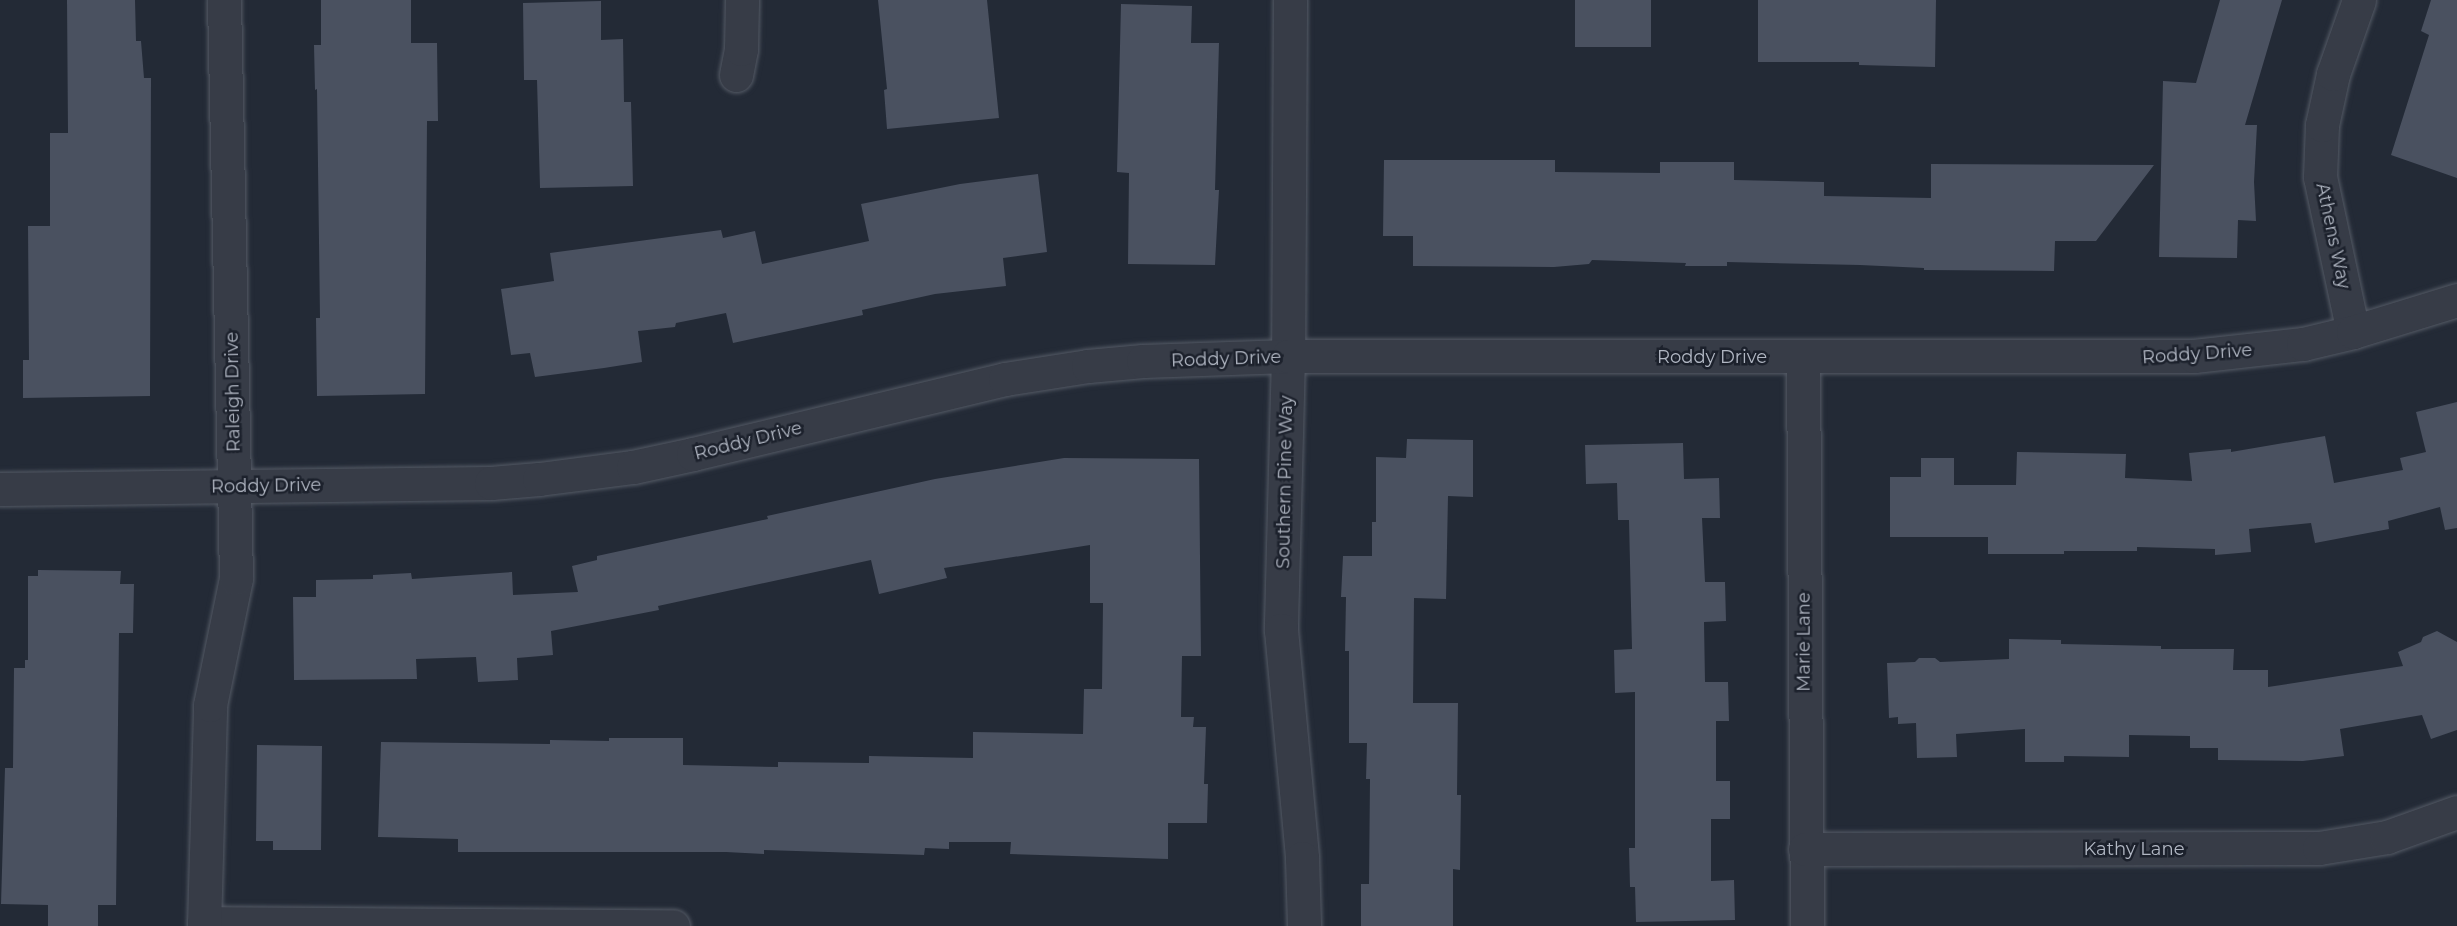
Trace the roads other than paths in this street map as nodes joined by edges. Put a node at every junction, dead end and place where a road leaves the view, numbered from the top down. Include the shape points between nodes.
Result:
1 (224, 0) edge
2 (742, 0) edge
3 (1290, 0) edge
4 (2359, 0) edge
5 (736, 75) dead end
6 (2457, 300) edge
7 (2353, 332) junction
8 (1288, 356) junction
9 (1803, 357) junction
10 (236, 486) junction
11 (0, 489) edge
12 (2457, 813) edge
13 (1805, 849) junction
14 (204, 925) edge
15 (673, 926) edge
16 (1304, 926) edge
17 (1807, 926) edge

1 - 10 street, Raleigh Drive
2 - 5 street
3 - 8 street, Southern Pine Way
4 - 7 street, Athens Way via 2333,74 2322,125 2320,177
6 - 7 street, Roddy Drive
7 - 9 street, Roddy Drive via 2303,344 2194,356
8 - 9 street, Roddy Drive
8 - 10 street, Roddy Drive via 1143,361 1047,372 693,454 584,474 491,483
8 - 16 street, Southern Pine Way via 1281,630 1302,858
9 - 13 street, Marie Lane
10 - 11 street, Roddy Drive
10 - 14 street, Raleigh Drive via 236,578 210,705
12 - 13 street, Kathy Lane via 2387,837 2319,848
13 - 17 street, Marie Lane
14 - 15 street

